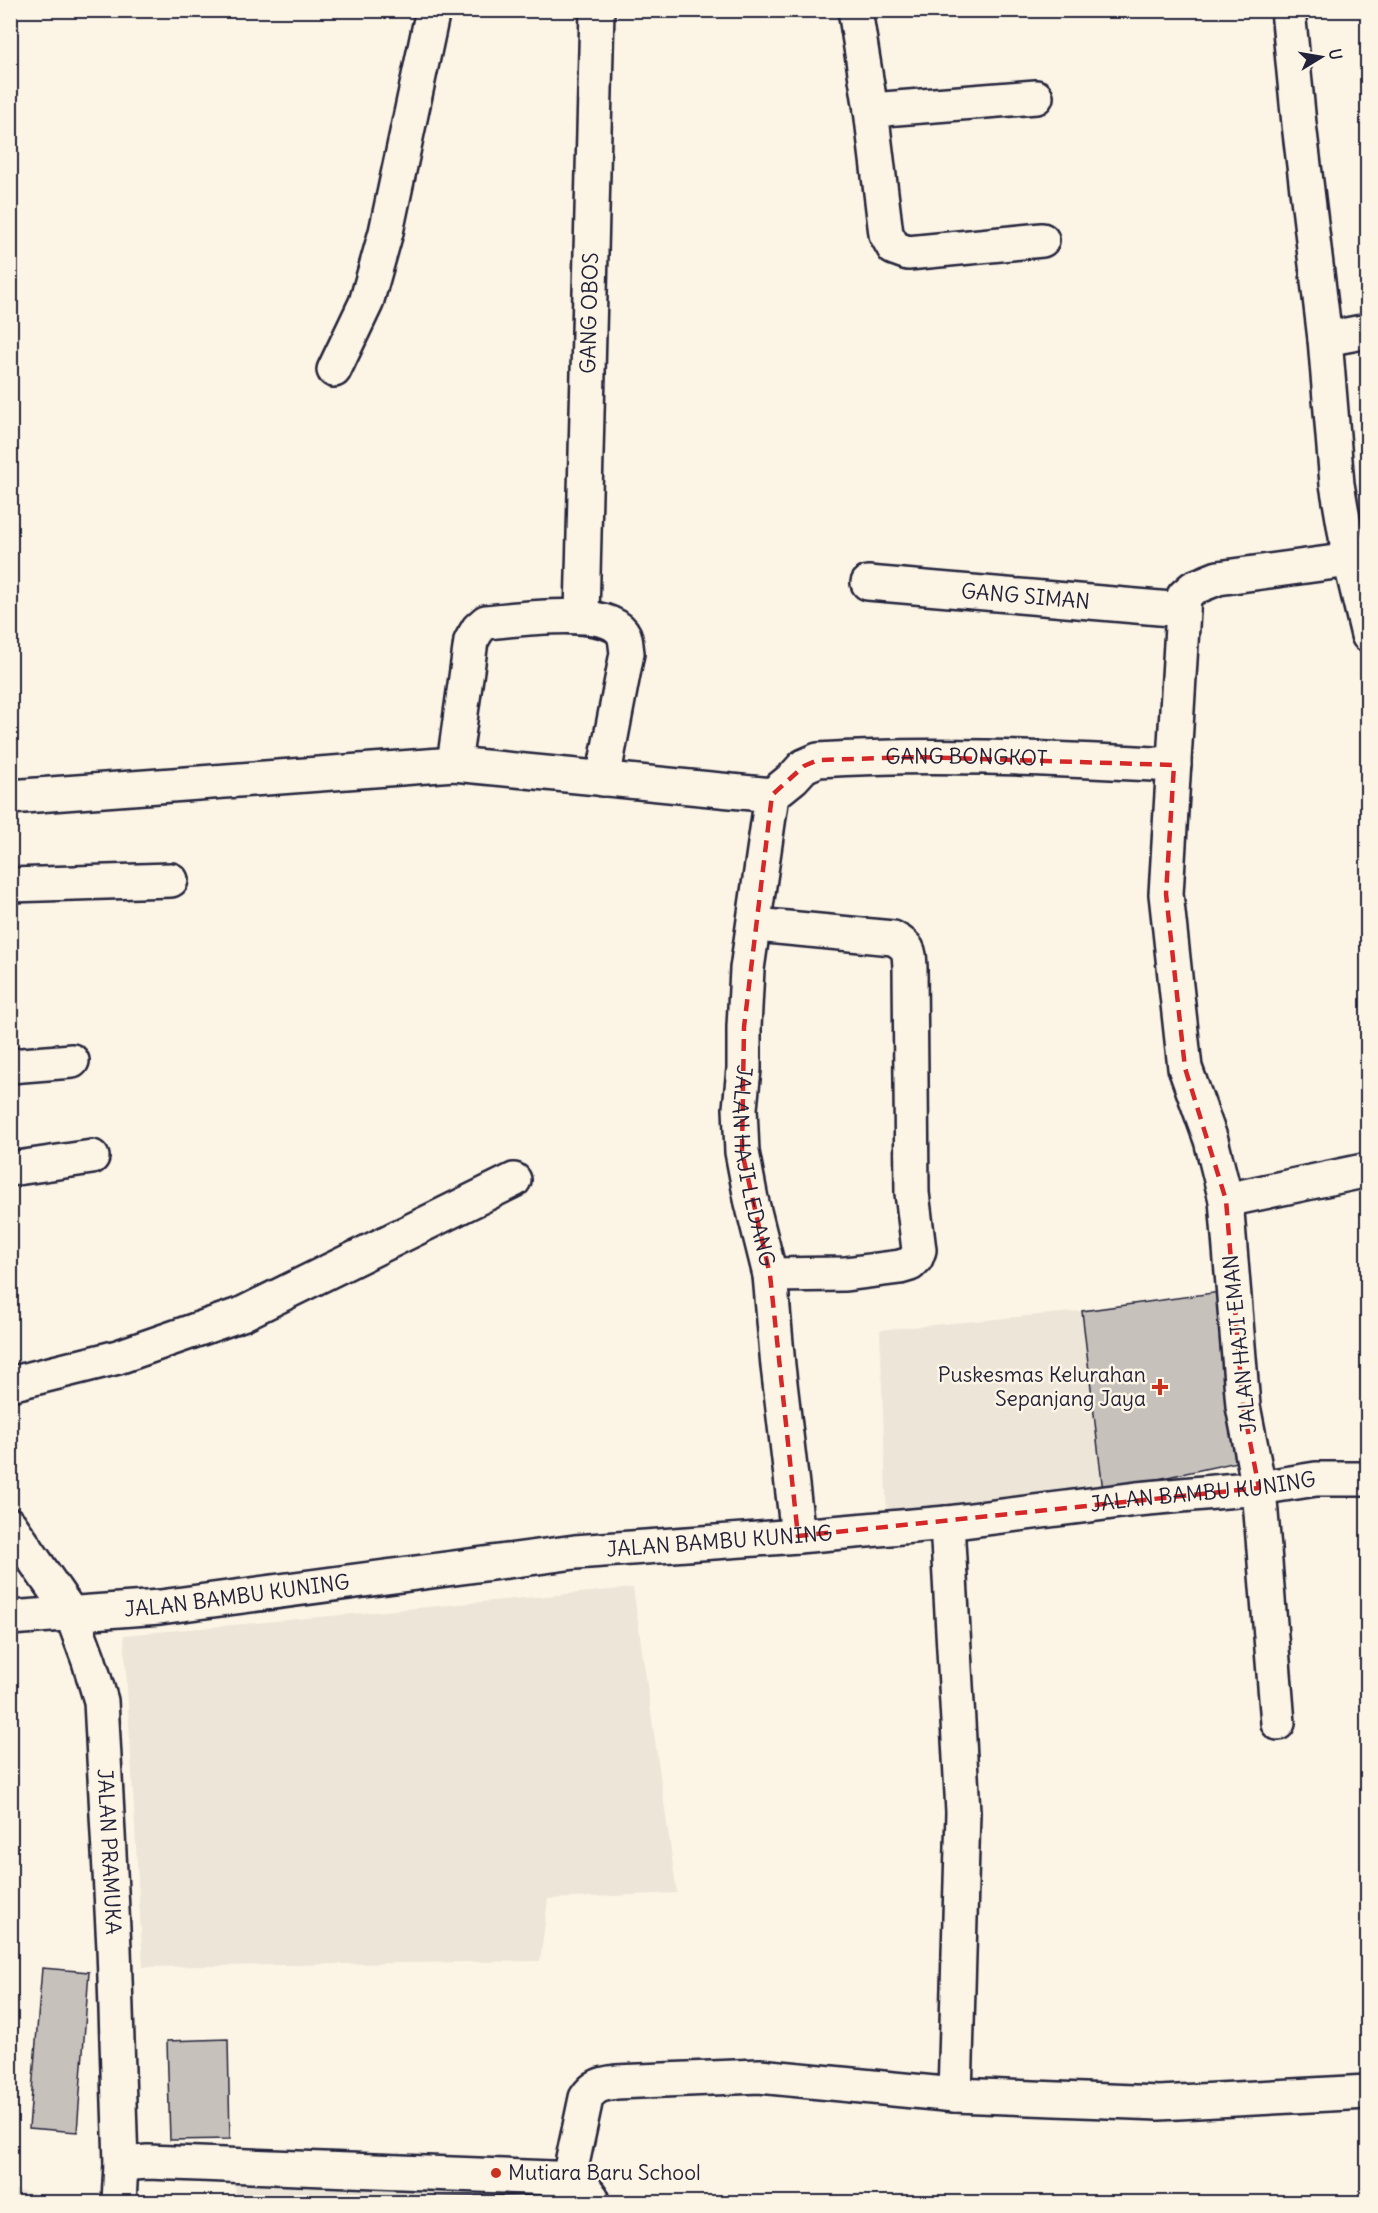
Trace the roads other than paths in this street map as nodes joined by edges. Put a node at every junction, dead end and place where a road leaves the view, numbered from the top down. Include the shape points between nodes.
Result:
1 (433, 10) edge
2 (597, 10) edge
3 (855, 10) edge
4 (1288, 10) edge
5 (1036, 98) dead end
6 (871, 111) junction
7 (1042, 240) dead end
8 (1368, 331) edge
9 (1325, 339) junction
10 (334, 370) dead end
11 (1358, 580) edge
12 (868, 583) dead end
13 (1183, 610) junction
14 (582, 615) junction
15 (1368, 635) edge
16 (454, 765) junction
17 (1174, 765) junction
18 (603, 779) junction
19 (772, 795) junction
20 (10, 797) edge
21 (171, 880) dead end
22 (10, 885) edge
23 (754, 925) junction
24 (72, 1061) dead end
25 (10, 1066) edge
26 (92, 1156) dead end
27 (10, 1169) edge
28 (1368, 1170) edge
29 (514, 1180) dead end
30 (1226, 1200) junction
31 (770, 1275) junction
32 (10, 1384) edge
33 (1368, 1479) edge
34 (1259, 1488) junction
35 (948, 1523) junction
36 (10, 1525) edge
37 (798, 1536) junction
38 (72, 1615) junction
39 (10, 1618) edge
40 (1278, 1723) dead end
41 (1368, 2092) edge
42 (956, 2095) junction
43 (121, 2164) junction
44 (569, 2178) junction
45 (119, 2202) edge
46 (592, 2202) edge

1 - 10 street via 386,232 366,303
2 - 14 street, GANG OBOS
3 - 6 street
4 - 9 street
5 - 6 street
6 - 7 street via 886,234 894,248 908,253
8 - 9 street
9 - 11 street via 1337,484
11 - 13 street via 1218,578 1184,596
11 - 15 street
12 - 13 street, GANG SIMAN
13 - 17 street, JALAN HAJI EMAN
14 - 16 street via 486,622 478,629 471,641
14 - 18 street via 606,620 619,629 624,634 627,653
16 - 18 street
16 - 20 street
17 - 19 street, GANG BONGKOT via 1032,758 828,759 804,766
17 - 30 street, JALAN HAJI EMAN via 1166,894 1185,1068 1211,1140
18 - 19 street
19 - 23 street, JALAN HAJI LEDANG
21 - 22 street
23 - 31 street, JALAN HAJI LEDANG via 747,969 740,1108 742,1152
23 - 31 street via 893,938 909,950 910,968 912,1192 919,1250 916,1258 900,1267 845,1274
24 - 25 street
26 - 27 street
28 - 30 street
29 - 32 street via 242,1314 118,1357
30 - 34 street, JALAN HAJI EMAN via 1243,1406
31 - 37 street, JALAN HAJI LEDANG
33 - 34 street, JALAN BAMBU KUNING via 1316,1479
34 - 35 street, JALAN BAMBU KUNING
34 - 40 street, JALAN HAJI EMAN
35 - 37 street, JALAN BAMBU KUNING
35 - 42 street via 963,1812
36 - 38 street, JALAN PRAMUKA
37 - 38 street, JALAN BAMBU KUNING via 575,1552
38 - 39 street, JALAN BAMBU KUNING
38 - 43 street, JALAN PRAMUKA via 100,1701
41 - 42 street via 1159,2103
42 - 44 street via 759,2076 600,2085 591,2089 586,2098
43 - 44 street
43 - 45 street, JALAN PRAMUKA
44 - 46 street via 578,2179

